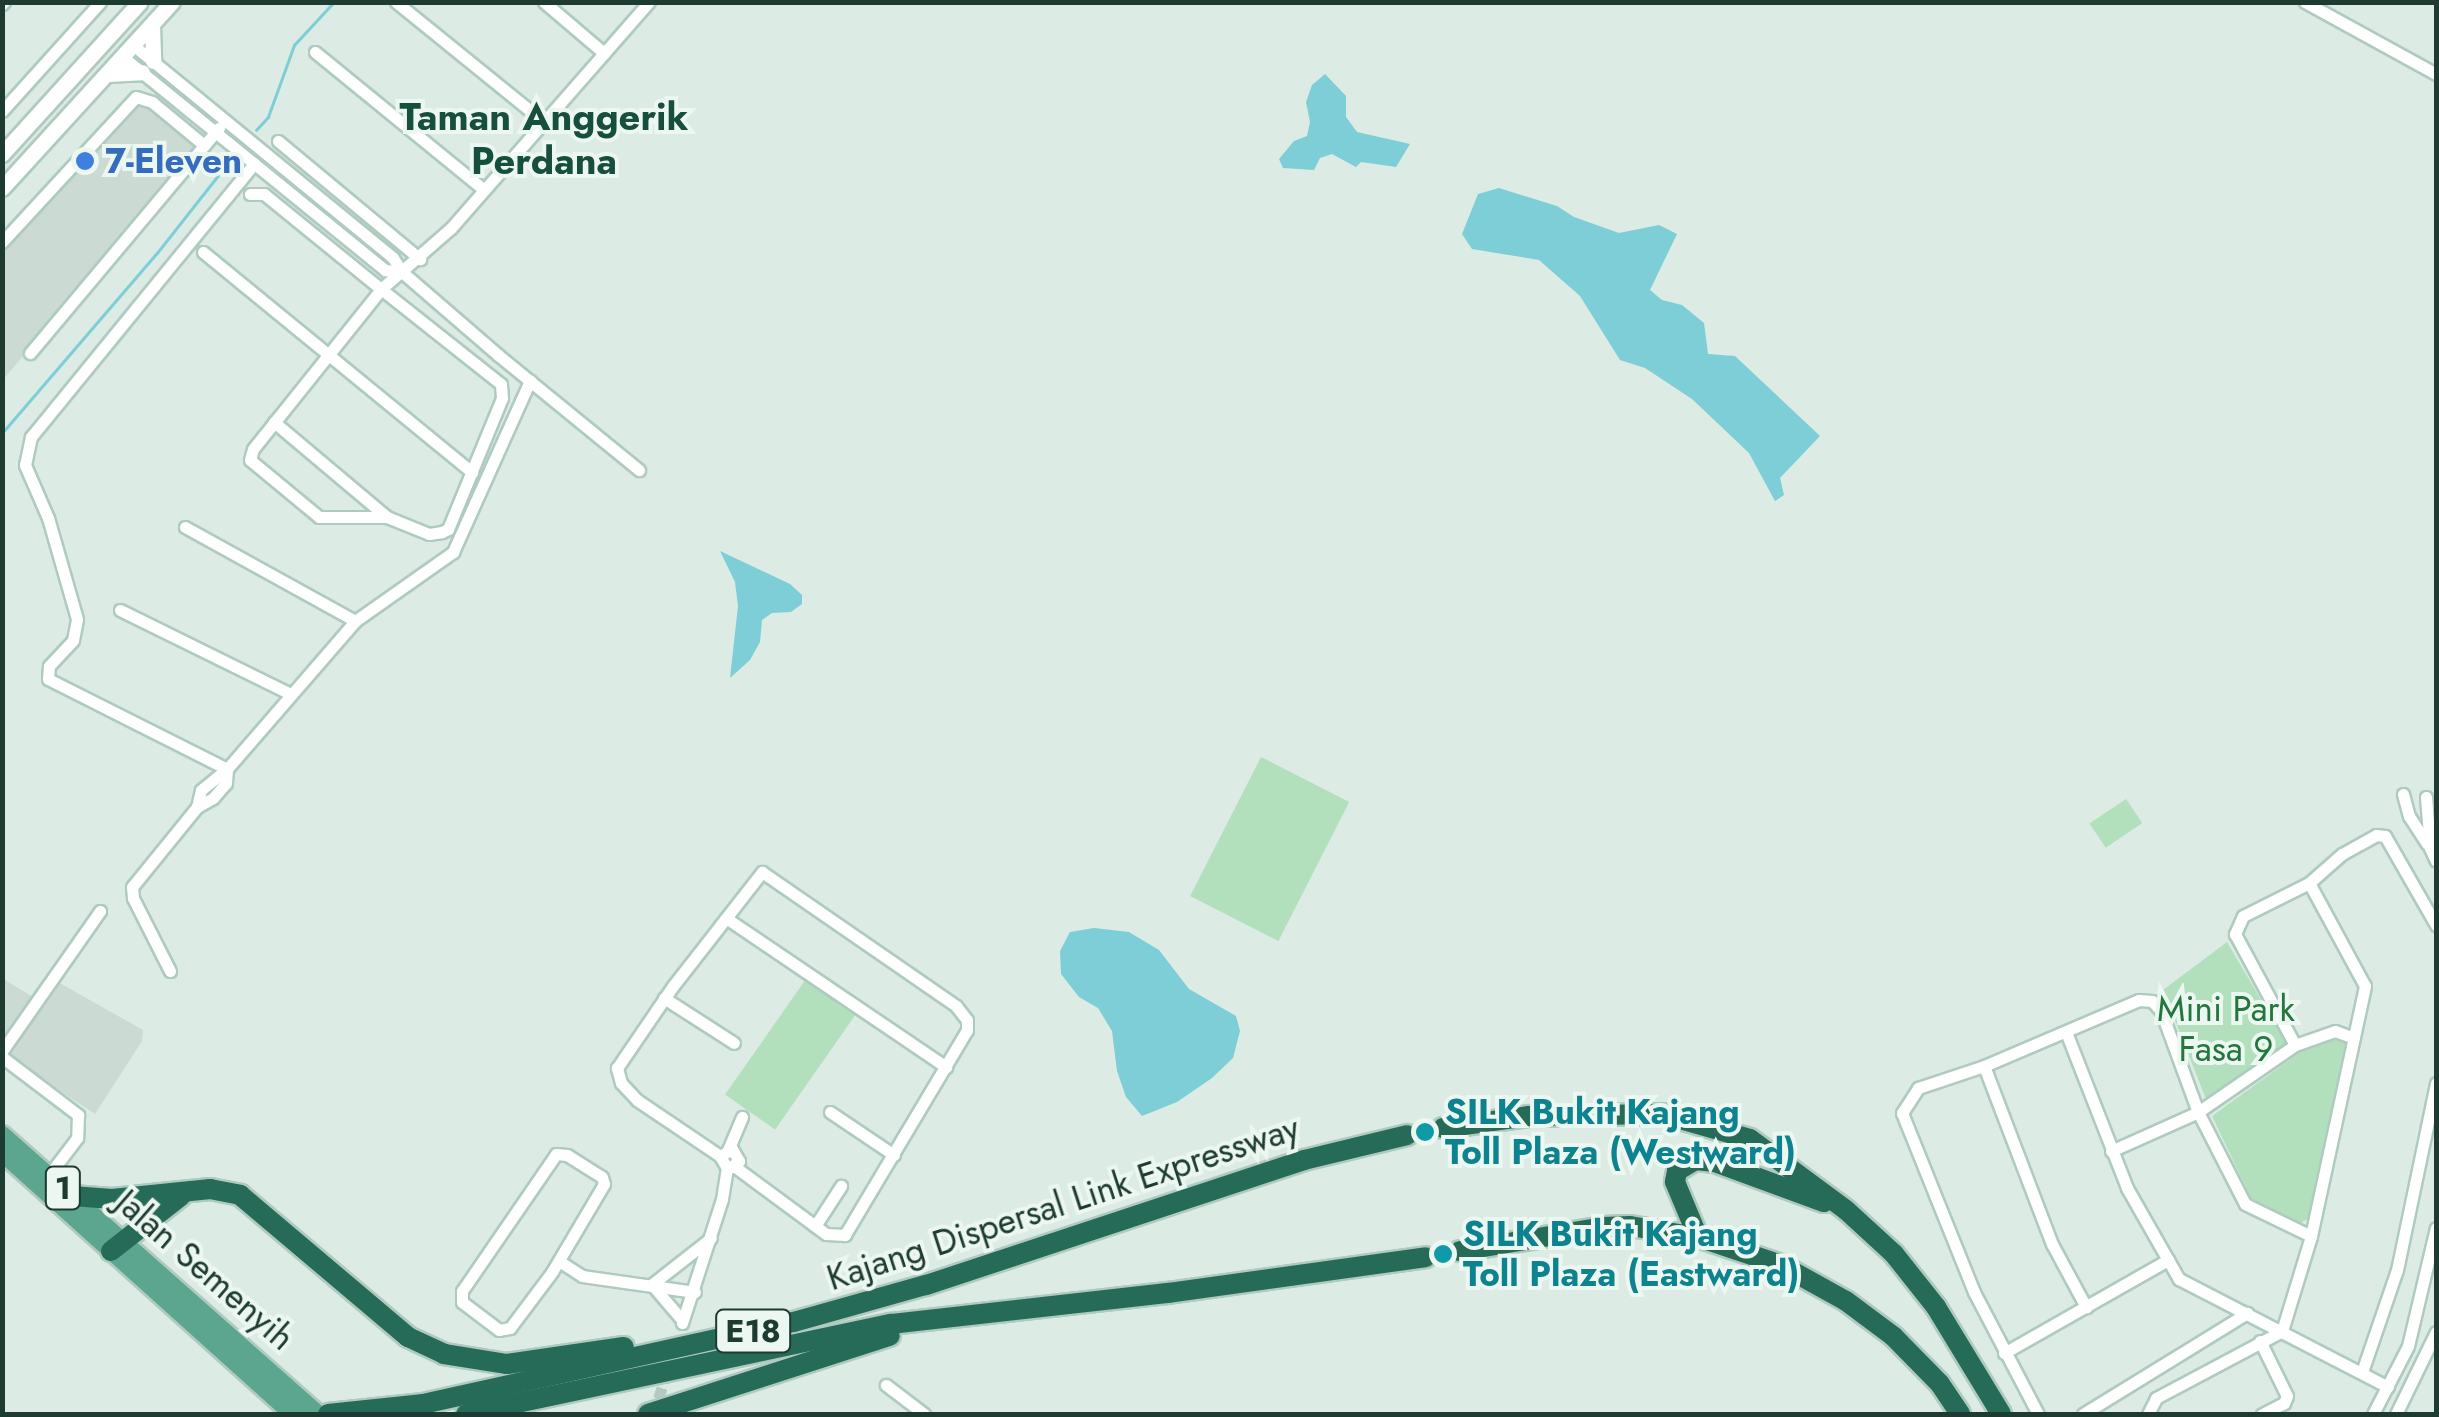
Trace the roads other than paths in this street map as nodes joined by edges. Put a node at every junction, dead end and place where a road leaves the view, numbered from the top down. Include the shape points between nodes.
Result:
1 (100, 2) edge
2 (126, 2) edge
3 (140, 2) edge
4 (172, 2) edge
5 (396, 2) edge
6 (544, 2) edge
7 (648, 2) edge
8 (2305, 2) edge
9 (152, 25) junction
10 (120, 44) junction
11 (315, 52) dead end
12 (604, 52) junction
13 (86, 65) junction
14 (148, 67) junction
15 (107, 74) junction
16 (2436, 74) edge
17 (2, 111) edge
18 (225, 120) junction
19 (544, 121) junction
20 (214, 133) junction
21 (278, 141) dead end
22 (204, 145) junction
23 (2, 154) edge
24 (254, 164) junction
25 (2, 188) edge
26 (484, 190) junction
27 (250, 194) dead end
28 (2, 242) edge
29 (203, 252) dead end
30 (420, 258) junction
31 (402, 272) junction
32 (381, 289) junction
33 (328, 352) junction
34 (30, 354) dead end
35 (530, 382) junction
36 (274, 422) junction
37 (638, 470) dead end
38 (472, 472) junction
39 (386, 517) junction
40 (186, 527) dead end
41 (120, 610) dead end
42 (355, 621) junction
43 (291, 694) junction
44 (227, 769) junction
45 (2403, 794) dead end
46 (2426, 798) dead end
47 (2430, 848) junction
48 (2436, 861) edge
49 (2309, 883) junction
50 (100, 911) dead end
51 (726, 918) junction
52 (2436, 925) edge
53 (170, 971) dead end
54 (664, 998) junction
55 (2066, 1032) junction
56 (2354, 1038) junction
57 (734, 1043) dead end
58 (2294, 1045) junction
59 (2, 1054) edge
60 (1984, 1066) junction
61 (946, 1067) junction
62 (2436, 1083) edge
63 (830, 1112) dead end
64 (2198, 1112) junction
65 (742, 1118) dead end
66 (1442, 1128) tunnel mouth
67 (2, 1135) edge
68 (1407, 1135) tunnel mouth
69 (2111, 1150) junction
70 (2, 1152) edge
71 (724, 1153) junction
72 (894, 1154) junction
73 (731, 1168) junction
74 (49, 1176) junction
75 (841, 1186) dead end
76 (182, 1195) junction
77 (72, 1196) junction
78 (1846, 1210) junction
79 (814, 1226) junction
80 (2436, 1228) edge
81 (2311, 1236) junction
82 (713, 1237) junction
83 (1698, 1237) junction
84 (117, 1246) junction
85 (1460, 1251) dead end
86 (1426, 1257) dead end
87 (2168, 1260) junction
88 (559, 1261) junction
89 (652, 1285) junction
90 (695, 1292) junction
91 (2086, 1307) junction
92 (2247, 1314) junction
93 (939, 1320) junction
94 (794, 1322) junction
95 (2282, 1331) junction
96 (2436, 1332) edge
97 (2260, 1342) junction
98 (2004, 1353) junction
99 (258, 1371) junction
100 (2362, 1372) junction
101 (886, 1385) dead end
102 (2388, 1387) junction
103 (293, 1414) edge
104 (318, 1414) edge
105 (328, 1414) edge
106 (466, 1414) edge
107 (648, 1414) edge
108 (924, 1414) edge
109 (1960, 1414) edge
110 (2002, 1414) edge
111 (2038, 1414) edge
112 (2083, 1414) edge
113 (2148, 1414) edge
114 (2262, 1414) edge
115 (2373, 1414) edge
116 (2396, 1414) edge

1 - 17 street
2 - 13 street via 88,50
3 - 10 street
4 - 9 street
5 - 19 street
6 - 12 street
7 - 12 street
8 - 16 street
9 - 10 street
9 - 14 street
10 - 13 street
10 - 14 street
10 - 15 street
11 - 26 street
12 - 19 street
13 - 23 street
14 - 15 street
14 - 18 street
14 - 20 street
15 - 25 street
18 - 20 street
18 - 31 street
19 - 26 street
20 - 22 street
20 - 24 street
21 - 30 street
22 - 28 street via 152,102 136,97
22 - 34 street
24 - 31 street via 385,270
24 - 44 street via 26,450 25,465 77,619 73,640 46,672 60,686
26 - 30 street
27 - 32 street via 264,194
29 - 33 street
30 - 31 street
31 - 32 street
31 - 35 street
32 - 33 street
32 - 38 street via 501,384 502,398
33 - 36 street
33 - 38 street
35 - 37 street
35 - 42 street via 453,552
36 - 39 street
36 - 39 street via 250,460 319,516
38 - 39 street via 448,529 429,534
40 - 42 street
41 - 43 street
42 - 43 street
43 - 44 street
44 - 53 street via 220,790 197,807 132,886
45 - 47 street
46 - 47 street
47 - 48 street
49 - 52 street via 2342,854 2386,836
49 - 56 street via 2365,986
49 - 58 street via 2243,916 2235,934
50 - 59 street
51 - 54 street
51 - 61 street
51 - 61 street via 760,875 768,874 956,1006 967,1030
54 - 57 street
54 - 71 street via 617,1075 637,1100
55 - 60 street
55 - 64 street via 2139,1000 2152,1001
55 - 69 street
56 - 58 street via 2335,1030
56 - 81 street
58 - 64 street
59 - 74 street via 78,1115 77,1138
60 - 91 street via 2052,1244
60 - 98 street via 1918,1088 1902,1113
61 - 72 street
62 - 100 street via 2396,1270
63 - 72 street
64 - 69 street
64 - 81 street via 2245,1204
65 - 71 street
66 - 78 highway via 1528,1116 1662,1114 1750,1139
67 - 74 main road, Jalan Semenyih / 1
68 - 94 highway, Kajang Dispersal Link Expressway / E18 via 1304,1160 926,1286
69 - 87 street
70 - 84 main road, Jalan Semenyih / 1
71 - 73 street
72 - 79 street via 845,1234 834,1237
73 - 79 street
73 - 82 street
74 - 77 main road, Jalan Semenyih / 1
75 - 79 street
76 - 77 highway
76 - 84 highway
76 - 94 highway via 240,1195 408,1337 479,1363
77 - 84 main road, Jalan Semenyih / 1
78 - 83 highway via 1694,1160 1677,1171 1676,1182
78 - 110 highway via 1894,1254 1936,1307
80 - 102 street via 2417,1316
81 - 95 street
82 - 89 street
82 - 90 street
83 - 85 highway via 1603,1227
83 - 109 highway via 1781,1265 1846,1300 1893,1336
84 - 99 main road, Jalan Semenyih / 1
86 - 93 highway, Kajang Dispersal Link Expressway / E18
87 - 91 street
87 - 92 street via 2179,1280
88 - 88 street via 507,1330 462,1302 462,1291 556,1154 579,1162 604,1184
88 - 89 street via 582,1276
89 - 90 street
89 - 90 street via 682,1322
91 - 98 street
92 - 95 street
92 - 112 street
93 - 106 highway, Kajang Dispersal Link Expressway / E18 via 891,1324
93 - 107 highway
94 - 105 highway, Kajang Dispersal Link Expressway / E18 via 423,1404
95 - 97 street
95 - 100 street
96 - 116 street
97 - 113 street via 2156,1398
97 - 114 street via 2287,1396
98 - 111 street
99 - 103 main road, Jalan Semenyih / 1
99 - 104 main road, Jalan Semenyih / 1
100 - 102 street
101 - 108 street
102 - 115 street

